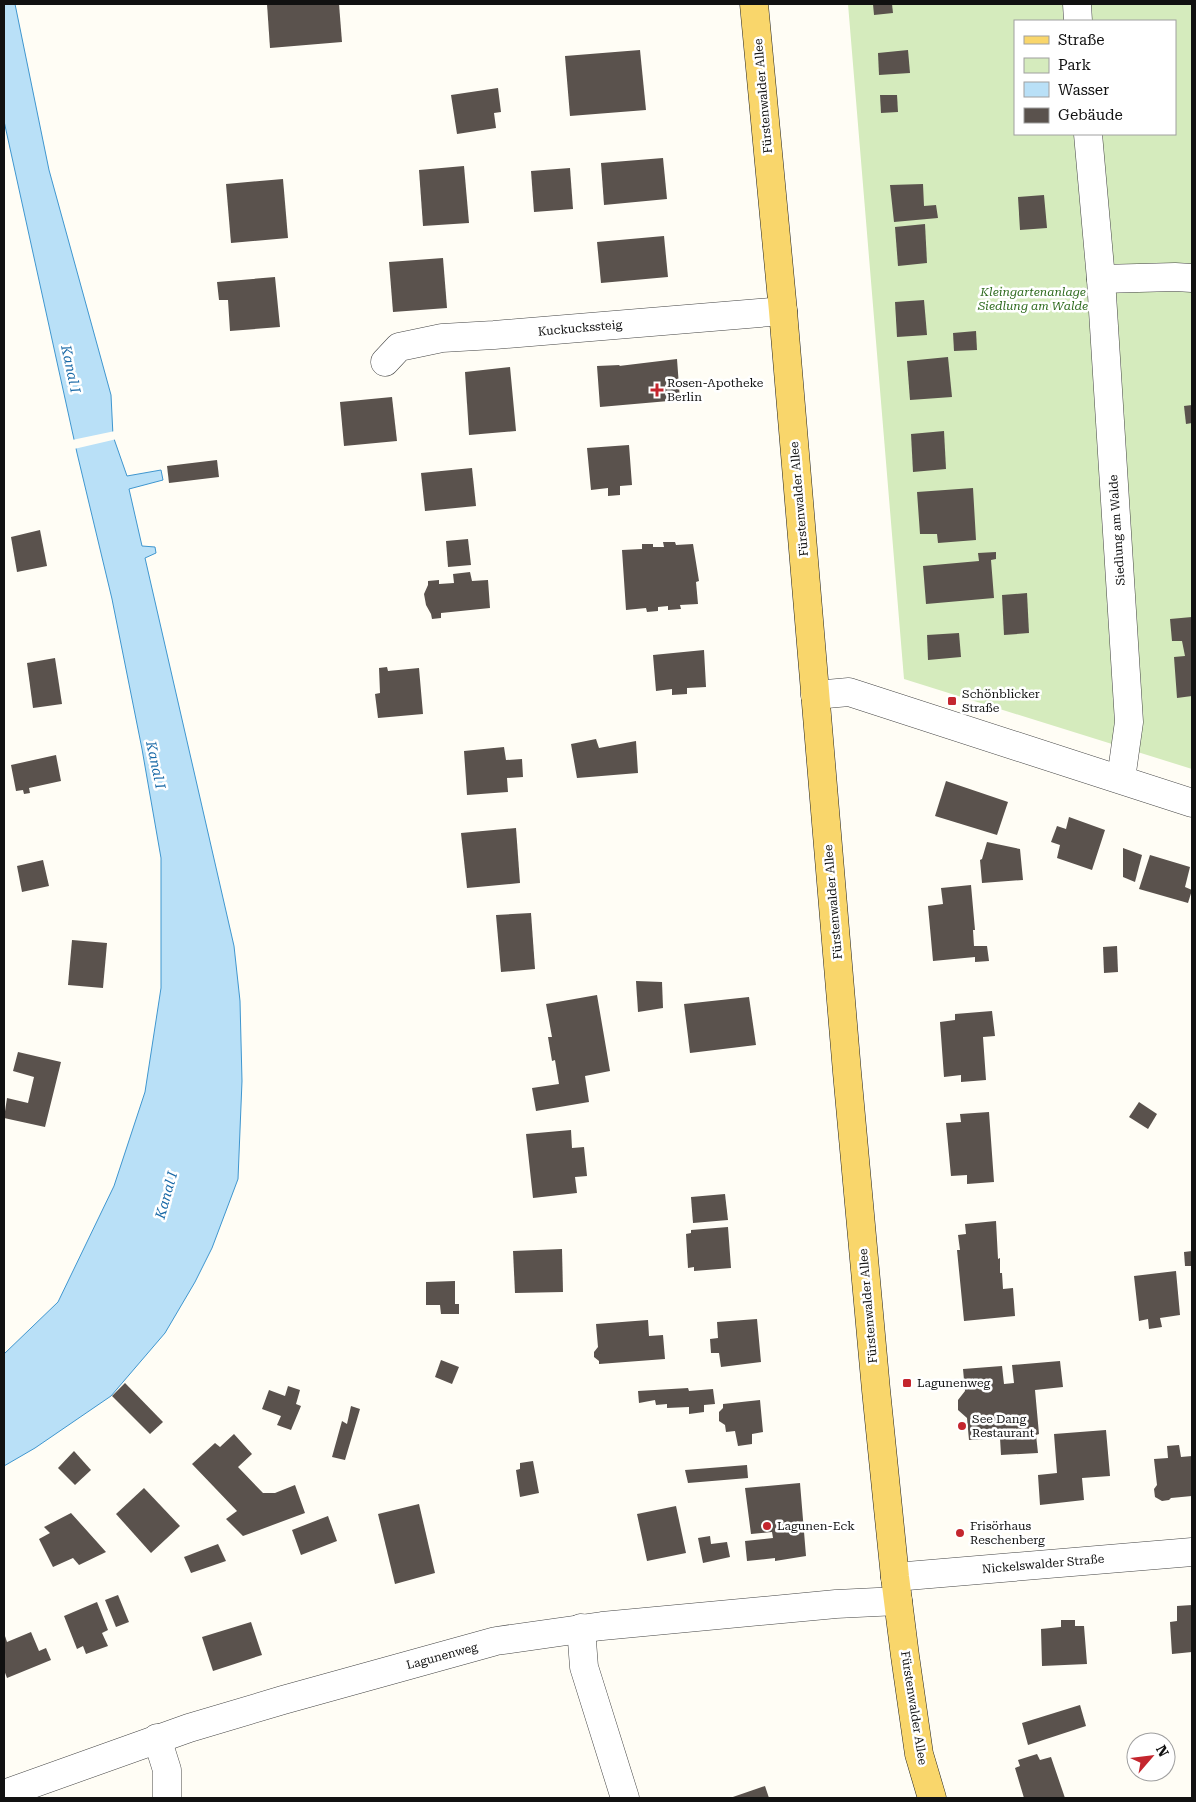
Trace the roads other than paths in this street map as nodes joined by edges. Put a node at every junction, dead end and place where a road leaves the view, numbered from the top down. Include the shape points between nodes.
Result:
1 (754, 4) edge
2 (1077, 4) edge
3 (1078, 20) edge
4 (1088, 135) edge
5 (1192, 278) edge
6 (1101, 279) junction
7 (783, 311) junction
8 (385, 362) dead end
9 (815, 695) junction
10 (1121, 779) junction
11 (1192, 802) edge
12 (1192, 1552) edge
13 (897, 1589) junction
14 (581, 1628) junction
15 (157, 1738) junction
16 (4, 1794) edge
17 (167, 1798) edge
18 (625, 1798) edge
19 (932, 1798) edge

1 - 7 main road, Fürstenwalder Allee
2 - 3 street
4 - 6 street, Siedlung am Walde
5 - 6 street
6 - 10 street, Siedlung am Walde via 1129,722
7 - 8 street, Kuckuckssteig via 442,338 399,347
7 - 9 main road, Fürstenwalder Allee
9 - 10 street via 849,692
9 - 13 main road, Fürstenwalder Allee via 868,1310
10 - 11 street
12 - 13 street, Nickelswalder Straße
13 - 14 street, Lagunenweg via 836,1604
13 - 19 main road, Fürstenwalder Allee via 919,1754
14 - 15 street, Lagunenweg via 496,1641
14 - 18 street via 584,1667
15 - 16 street, Lagunenweg
15 - 17 street via 167,1770

